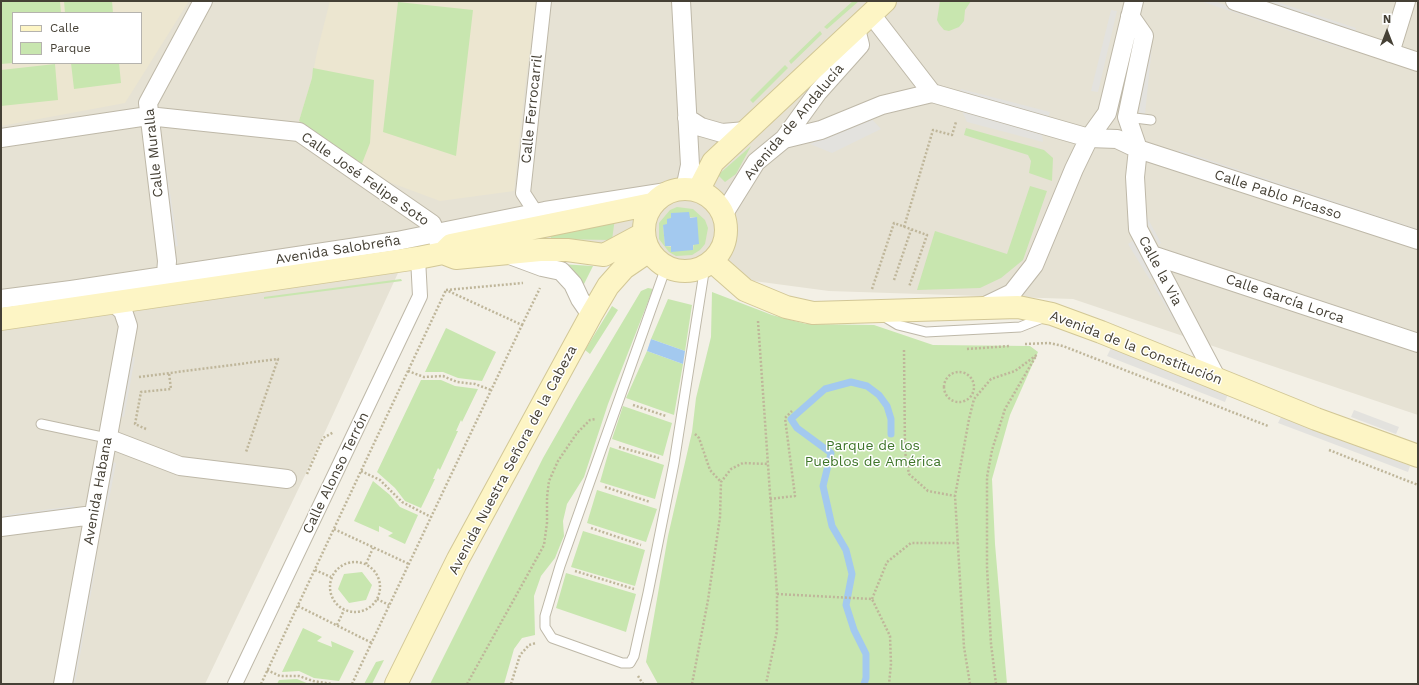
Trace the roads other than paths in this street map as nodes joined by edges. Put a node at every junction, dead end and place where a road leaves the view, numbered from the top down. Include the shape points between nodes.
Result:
1 (203, 1) edge
2 (544, 1) edge
3 (681, 1) edge
4 (1235, 1) edge
5 (1406, 1) edge
6 (878, 7) edge
7 (1132, 9) edge
8 (856, 29) junction
9 (1390, 53) junction
10 (1418, 62) edge
11 (932, 93) junction
12 (148, 116) junction
13 (1127, 117) junction
14 (687, 118) junction
15 (1151, 120) dead end
16 (746, 131) junction
17 (1, 138) edge
18 (1089, 138) junction
19 (784, 139) junction
20 (1138, 149) junction
21 (685, 190) junction
22 (652, 204) junction
23 (536, 213) junction
24 (723, 215) junction
25 (1418, 240) edge
26 (646, 242) junction
27 (439, 243) junction
28 (507, 254) junction
29 (1152, 254) junction
30 (418, 258) junction
31 (708, 263) junction
32 (666, 267) junction
33 (166, 284) junction
34 (1, 299) edge
35 (113, 302) junction
36 (982, 307) junction
37 (876, 312) junction
38 (1052, 314) junction
39 (591, 315) junction
40 (1, 319) edge
41 (1418, 343) edge
42 (1218, 381) junction
43 (41, 424) dead end
44 (107, 438) junction
45 (1418, 456) edge
46 (287, 478) dead end
47 (93, 515) junction
48 (1, 528) edge
49 (63, 684) edge
50 (235, 684) edge
51 (396, 684) edge

1 - 12 street, Calle Muralla via 148,103
2 - 23 street, Calle Ferrocarril via 523,193
3 - 14 street
4 - 9 street
5 - 9 street
6 - 8 main road, Avenida de Andalucía
6 - 11 street, Avenida de Andalucía
7 - 13 street via 1144,36
7 - 18 street via 1107,113
8 - 16 main road, Avenida de Andalucía
8 - 19 street, Avenida de Andalucía via 860,45 818,92
9 - 10 street
11 - 18 street, Calle Pablo Picasso
11 - 19 street via 882,104 821,130
12 - 17 street, Calle José Felipe Soto
12 - 27 street, Calle José Felipe Soto via 299,132 432,224
12 - 33 street, Calle Muralla via 168,261
13 - 15 lane
13 - 20 street, Calle la Via
14 - 16 street via 701,127 722,133
14 - 21 street via 690,165
16 - 21 main road, Avenida de Andalucía
18 - 20 street, Calle Pablo Picasso via 1117,140
18 - 36 street via 1034,265 1012,293
19 - 24 street, Avenida de Andalucía via 756,162
20 - 25 street, Calle Pablo Picasso
20 - 29 street, Calle la Via via 1135,177 1138,229
21 - 22 main road via 662,196
21 - 23 street, Avenida Salobreña
21 - 24 main road via 709,197 718,205
22 - 26 main road via 647,213
22 - 27 main road, Avenida Salobreña via 451,245
23 - 27 street, Avenida Salobreña
24 - 31 main road via 725,240 720,252
26 - 28 main road, Avenida Salobreña via 604,255 549,250
26 - 32 main road via 656,260
26 - 39 main road, Avenida Nuestra Señora de la Cabeza via 608,286
27 - 28 main road, Avenida Salobreña via 456,258
27 - 30 main road, Avenida Salobreña
27 - 33 street, Avenida Salobreña via 364,246
28 - 39 street, Avenida Salobreña via 561,271 573,284
29 - 41 street, Calle García Lorca
29 - 42 street, Calle la Via
30 - 33 main road, Avenida Salobreña
30 - 50 street, Calle Alonso Terrón via 420,296
31 - 32 main road via 692,270 679,271
31 - 32 lane via 674,463 648,593 634,656 630,663 622,663 552,638 545,627 545,616 560,566
31 - 37 main road, Avenida de la Constitución via 745,290 786,307 814,313
33 - 34 street, Avenida Salobreña via 71,290
33 - 35 main road, Avenida Salobreña
35 - 40 main road, Avenida Salobreña
35 - 44 street, Avenida Habana via 123,311 128,326
36 - 37 main road, Avenida de la Constitución
36 - 38 main road, Avenida de la Constitución via 1018,307
37 - 38 lane via 898,325 926,332 1020,327
38 - 42 main road, Avenida de la Constitución
39 - 51 main road, Avenida Nuestra Señora de la Cabeza via 458,559
42 - 45 main road, Avenida de la Constitución
43 - 44 lane
44 - 46 street via 180,466
44 - 47 street, Avenida Habana
47 - 48 street
47 - 49 street, Avenida Habana

